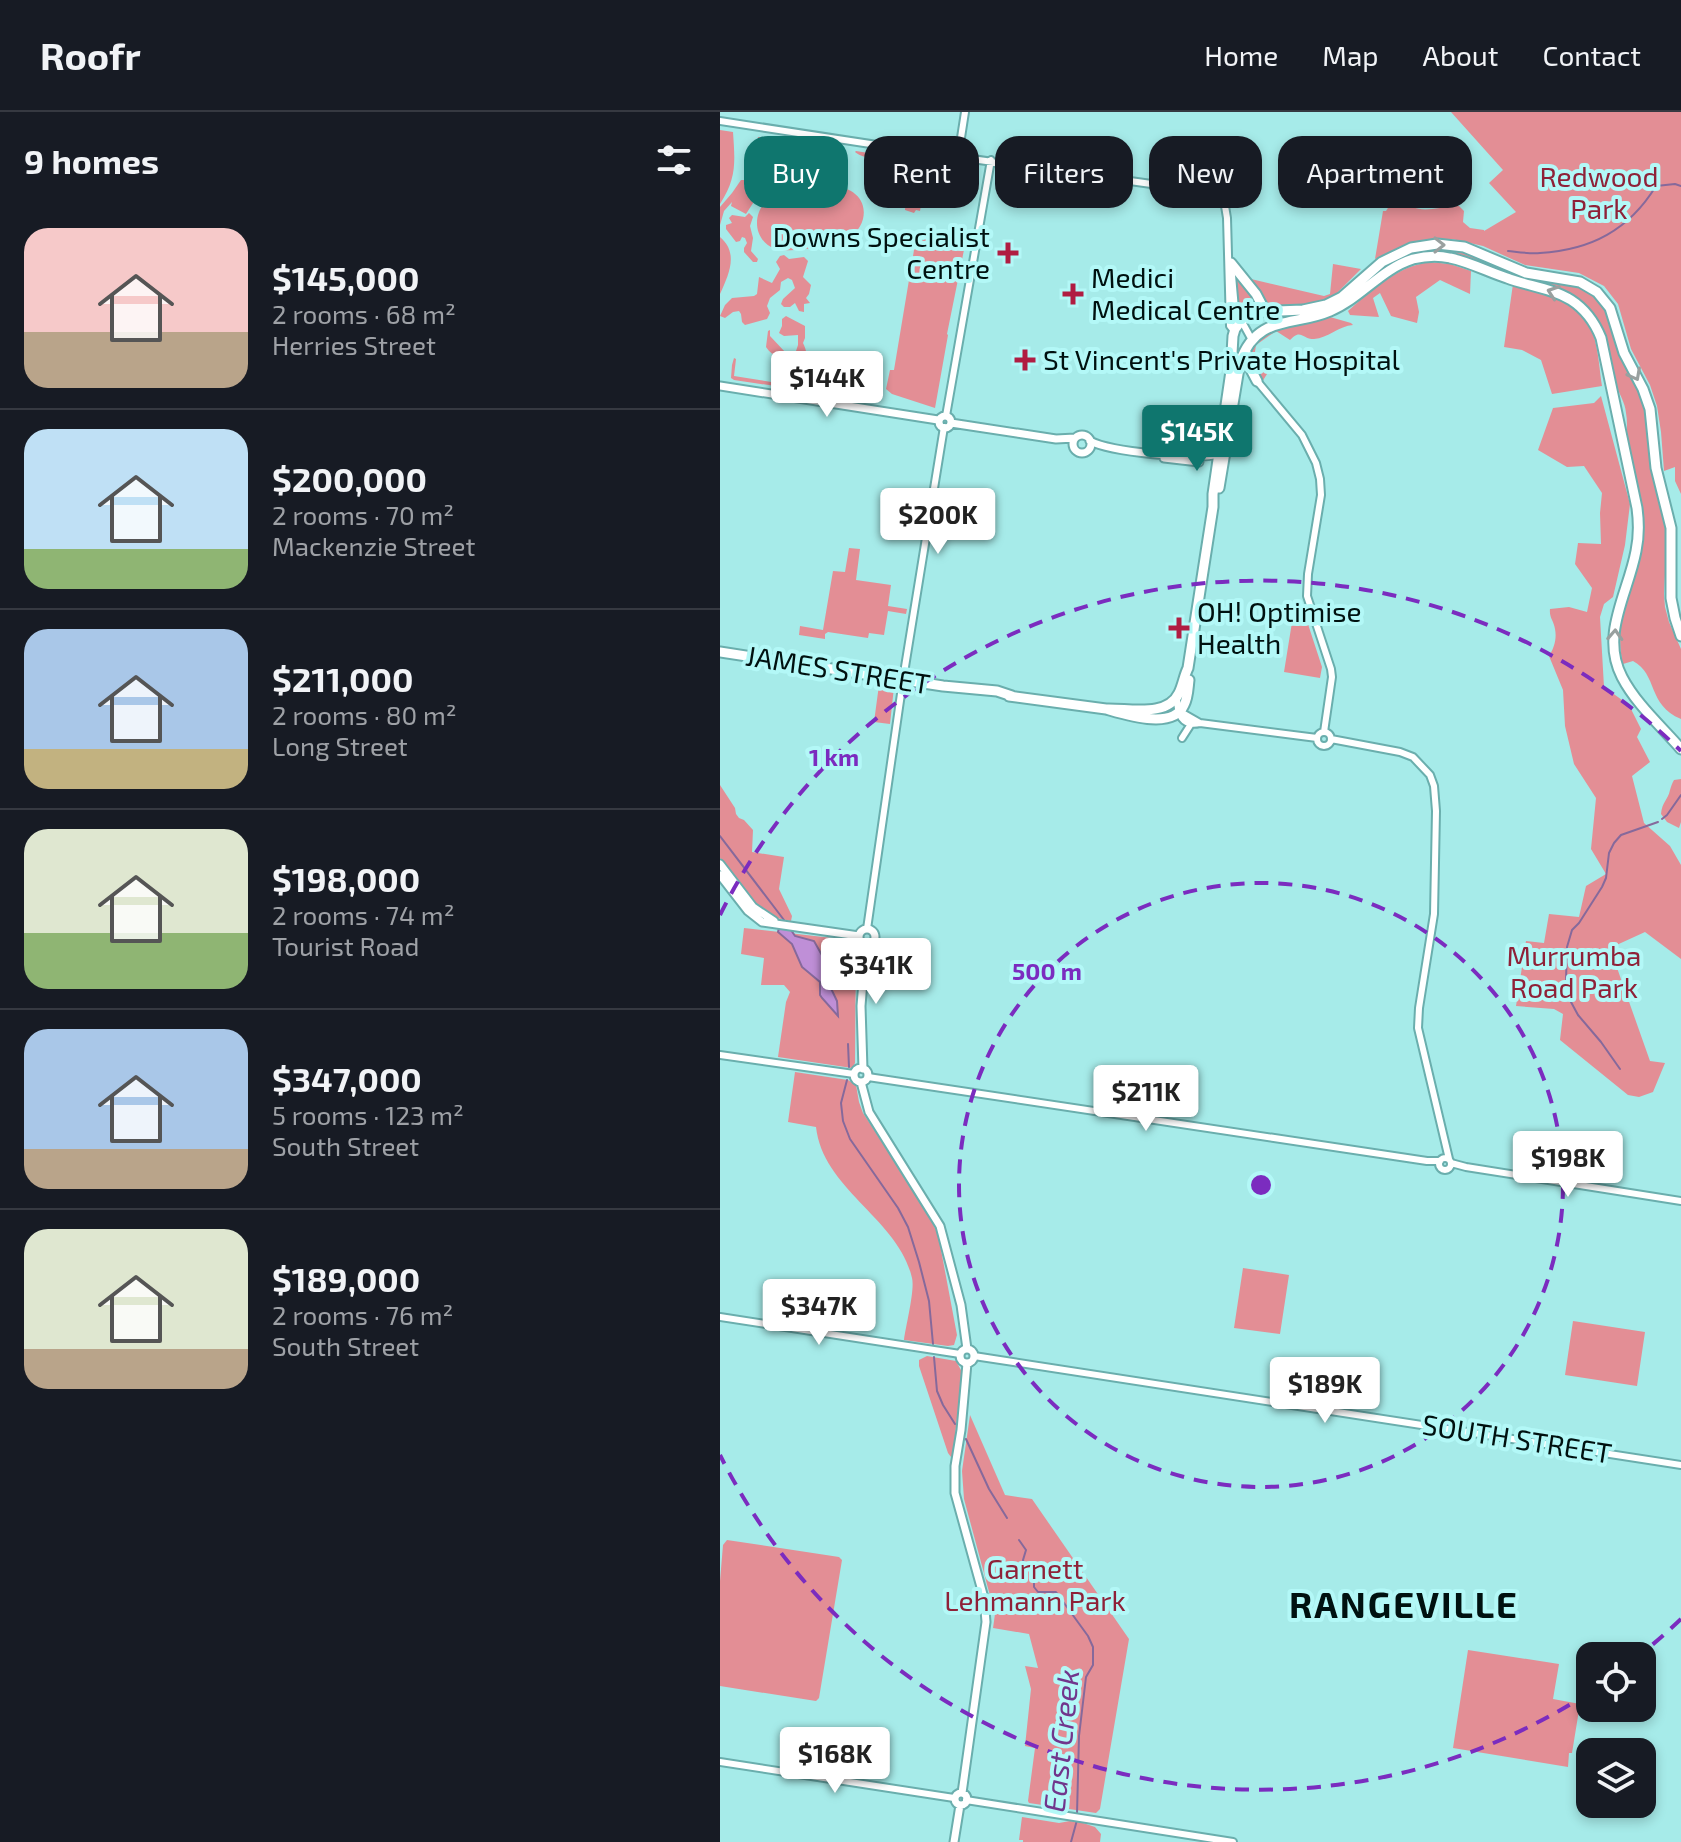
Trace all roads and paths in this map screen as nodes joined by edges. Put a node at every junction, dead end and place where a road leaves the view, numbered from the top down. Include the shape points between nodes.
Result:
1 (965, 112) edge
2 (720, 121) edge
3 (961, 136) edge
4 (864, 142) edge
5 (979, 158) edge
6 (990, 160) junction
7 (1230, 258) junction
8 (1265, 311) junction
9 (1241, 321) junction
10 (1234, 334) junction
11 (1249, 341) junction
12 (1257, 381) joint
13 (720, 386) edge
14 (1233, 406) junction
15 (945, 422) junction
16 (1075, 443) junction
17 (1090, 445) junction
18 (1146, 453) junction
19 (1214, 458) junction
20 (1213, 507) junction
21 (1681, 636) edge
22 (720, 652) edge
23 (1188, 668) junction
24 (903, 680) junction
25 (1177, 697) junction
26 (1106, 709) junction
27 (1142, 709) junction
28 (1179, 712) junction
29 (1200, 723) junction
30 (1191, 724) junction
31 (1324, 732) junction
32 (1182, 738) dead end
33 (1317, 738) junction
34 (1331, 739) junction
35 (1681, 749) edge
36 (720, 864) edge
37 (720, 875) edge
38 (779, 924) junction
39 (867, 929) junction
40 (859, 936) junction
41 (866, 944) junction
42 (720, 1055) edge
43 (854, 1074) joint
44 (864, 1076) junction
45 (1445, 1162) junction
46 (1681, 1201) edge
47 (720, 1317) edge
48 (964, 1352) junction
49 (974, 1356) junction
50 (967, 1363) junction
51 (1681, 1465) edge
52 (720, 1762) edge
53 (960, 1799) junction
54 (954, 1842) edge
55 (1233, 1842) edge

1 - 3 street
2 - 4 street
5 - 6 street
6 - 7 street via 1216,193 1224,200
6 - 15 street
7 - 8 highway
7 - 9 street
7 - 10 street
8 - 9 highway
8 -> 21 highway via 1326,305 1390,257 1437,244 1470,249 1519,271 1574,281 1597,292 1613,314 1650,409 1657,473 1671,528 1671,598
9 - 10 highway
9 - 11 street
10 - 11 highway
10 - 19 highway
11 - 12 highway via 1247,362
11 - 14 highway via 1238,367
35 -> 11 highway via 1627,686 1616,659 1615,623 1636,551 1638,515 1603,346 1583,309 1556,292 1436,256 1394,268 1329,312 1270,322
12 - 31 street via 1302,435 1320,479 1307,596 1331,669
13 - 15 main road
14 - 19 highway via 1223,454
14 - 20 highway
15 - 16 main road
15 - 24 street
16 - 17 main road via 1081,452
16 - 17 main road via 1083,435
17 - 18 main road
18 - 19 main road
18 - 19 main road via 1183,461
19 - 20 highway
20 - 23 highway
22 - 24 highway, JAMES STREET
23 - 25 highway
23 - 28 highway via 1186,700
24 - 26 highway, JAMES STREET
24 - 39 street
25 - 27 highway, JAMES STREET via 1161,709
25 - 28 street
26 - 27 highway, JAMES STREET
26 - 28 highway, JAMES STREET via 1160,720
27 - 28 street, JAMES STREET
28 - 29 street
28 - 30 street
29 - 30 street
29 - 33 street
30 - 32 street
31 - 33 street
31 - 34 street
33 - 34 street via 1325,746
34 - 45 street via 1400,752 1430,775 1435,795 1434,914 1418,1028
36 - 38 main road via 753,907
37 - 38 main road via 748,911 762,922
38 - 40 main road
39 - 40 main road
39 - 41 main road via 875,937
40 - 41 main road
41 - 44 main road via 861,1006
42 - 43 street
43 - 44 main road via 858,1069
44 - 45 street
44 - 48 main road via 869,1112 940,1226 961,1305
45 - 46 street
47 - 48 street
48 - 49 main road
48 - 50 main road via 961,1360
49 - 50 main road
49 - 51 street, SOUTH STREET
50 - 53 main road via 955,1493 986,1622
52 - 53 street
53 - 54 main road
53 - 55 street

